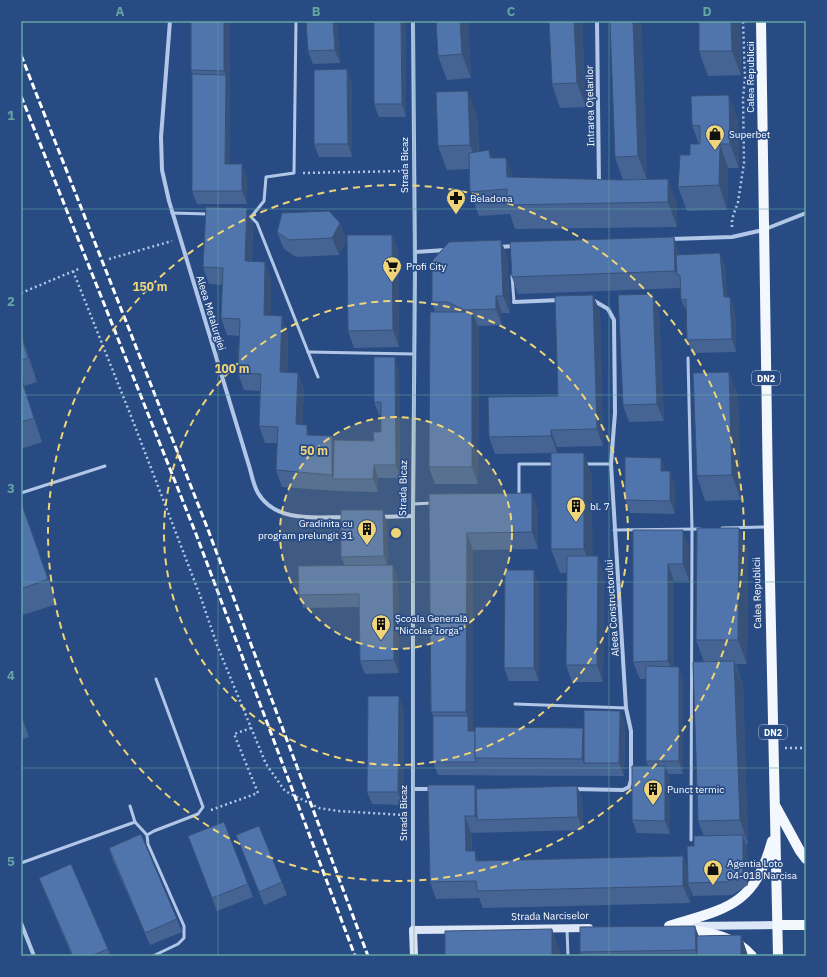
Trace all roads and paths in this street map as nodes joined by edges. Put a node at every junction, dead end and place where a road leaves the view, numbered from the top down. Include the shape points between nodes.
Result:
1 (170, 21) edge
2 (296, 21) edge
3 (413, 21) edge
4 (597, 21) edge
5 (743, 21) edge
6 (761, 21) edge
7 (414, 171) junction
8 (294, 173) junction
9 (599, 190) edge
10 (172, 213) junction
11 (806, 213) edge
12 (210, 214) edge
13 (246, 216) edge
14 (251, 217) junction
15 (763, 230) junction
16 (732, 237) junction
17 (180, 239) junction
18 (668, 239) edge
19 (510, 246) junction
20 (518, 246) edge
21 (494, 247) edge
22 (455, 249) edge
23 (415, 252) junction
24 (511, 253) edge
25 (109, 259) dead end
26 (80, 268) dead end
27 (73, 271) junction
28 (512, 274) edge
29 (21, 292) edge
30 (567, 299) edge
31 (588, 299) edge
32 (514, 302) joint
33 (308, 352) junction
34 (414, 354) junction
35 (688, 358) dead end
36 (318, 377) dead end
37 (558, 464) edge
38 (581, 464) edge
39 (611, 464) junction
40 (105, 466) dead end
41 (21, 493) edge
42 (519, 500) edge
43 (436, 503) edge
44 (413, 504) junction
45 (413, 516) junction
46 (350, 517) edge
47 (373, 517) edge
48 (768, 527) junction
49 (707, 528) edge
50 (715, 528) edge
51 (692, 529) junction
52 (614, 530) junction
53 (156, 679) dead end
54 (515, 704) dead end
55 (626, 708) junction
56 (251, 728) junction
57 (773, 747) junction
58 (806, 748) edge
59 (413, 789) junction
60 (436, 789) edge
61 (568, 789) edge
62 (775, 804) junction
63 (130, 806) dead end
64 (198, 814) junction
65 (413, 815) junction
66 (135, 822) junction
67 (775, 829) junction
68 (147, 835) junction
69 (691, 840) dead end
70 (806, 859) edge
71 (21, 863) edge
72 (21, 924) edge
73 (778, 925) junction
74 (806, 925) edge
75 (665, 927) junction
76 (567, 928) junction
77 (598, 928) edge
78 (413, 930) junction
79 (34, 956) edge
80 (153, 956) edge
81 (414, 956) edge
82 (568, 956) edge
83 (752, 956) edge
84 (778, 956) edge

1 - 10 street, Aleea Metalurgiei via 161,137 162,170
2 - 8 lane
3 - 7 street, Strada Bicaz
4 - 9 street, Intrarea Oțelarilor
5 - 16 path via 744,163 738,202 732,219
6 - 15 main road, Calea Republicii / DN2
7 - 8 path
7 - 23 street, Strada Bicaz
8 - 14 lane via 266,177 264,201
10 - 12 lane
10 - 17 street, Aleea Metalurgiei
11 - 15 street
13 - 14 lane
14 - 33 lane via 257,223
15 - 16 street
15 - 48 main road, Calea Republicii / DN2
16 - 18 street
17 - 25 path
17 - 46 street, Aleea Metalurgiei via 258,493 272,508 289,516
19 - 20 street
19 - 21 street
19 - 24 lane
22 - 23 street
23 - 34 street, Strada Bicaz
26 - 27 path
27 - 29 path
27 - 56 path
28 - 32 lane
30 - 32 street
31 - 39 street, Aleea Constructorului via 608,309 614,320
33 - 34 lane
33 - 36 lane
34 - 44 street, Strada Bicaz
35 - 51 lane
37 - 42 lane via 519,464
38 - 39 lane
39 - 52 street, Aleea Constructorului
40 - 41 lane
43 - 44 lane
44 - 45 street, Strada Bicaz
45 - 47 street
45 - 59 street, Strada Bicaz
48 - 50 lane
48 - 57 main road, Calea Republicii / DN2
49 - 51 lane
51 - 52 lane
51 - 69 lane
52 - 55 street, Aleea Constructorului
53 - 64 lane via 203,807
54 - 55 lane
55 - 61 street, Aleea Constructorului via 631,731 629,787 623,790
56 - 64 path via 234,734 258,793
56 - 65 path via 266,764 285,791 319,808
57 - 58 path
57 - 62 main road, Calea Republicii / DN2
59 - 60 street
59 - 65 street, Strada Bicaz
62 - 67 main road, Calea Republicii / DN2
62 - 70 main road
63 - 66 lane
64 - 68 lane
65 - 78 street, Strada Bicaz
66 - 68 lane
66 - 71 lane
67 - 73 main road, Calea Republicii / DN2
67 - 75 main road via 766,861 748,893 719,911
68 - 80 lane via 148,844 184,926 184,938 178,944
72 - 79 street
73 - 74 main road
73 - 75 street
73 - 84 main road, Calea Republicii / DN2
75 - 83 main road via 699,931 732,940 746,948
76 - 77 street, Strada Narciselor
76 - 78 street, Strada Narciselor
76 - 82 lane
78 - 81 street, Strada Bicaz

